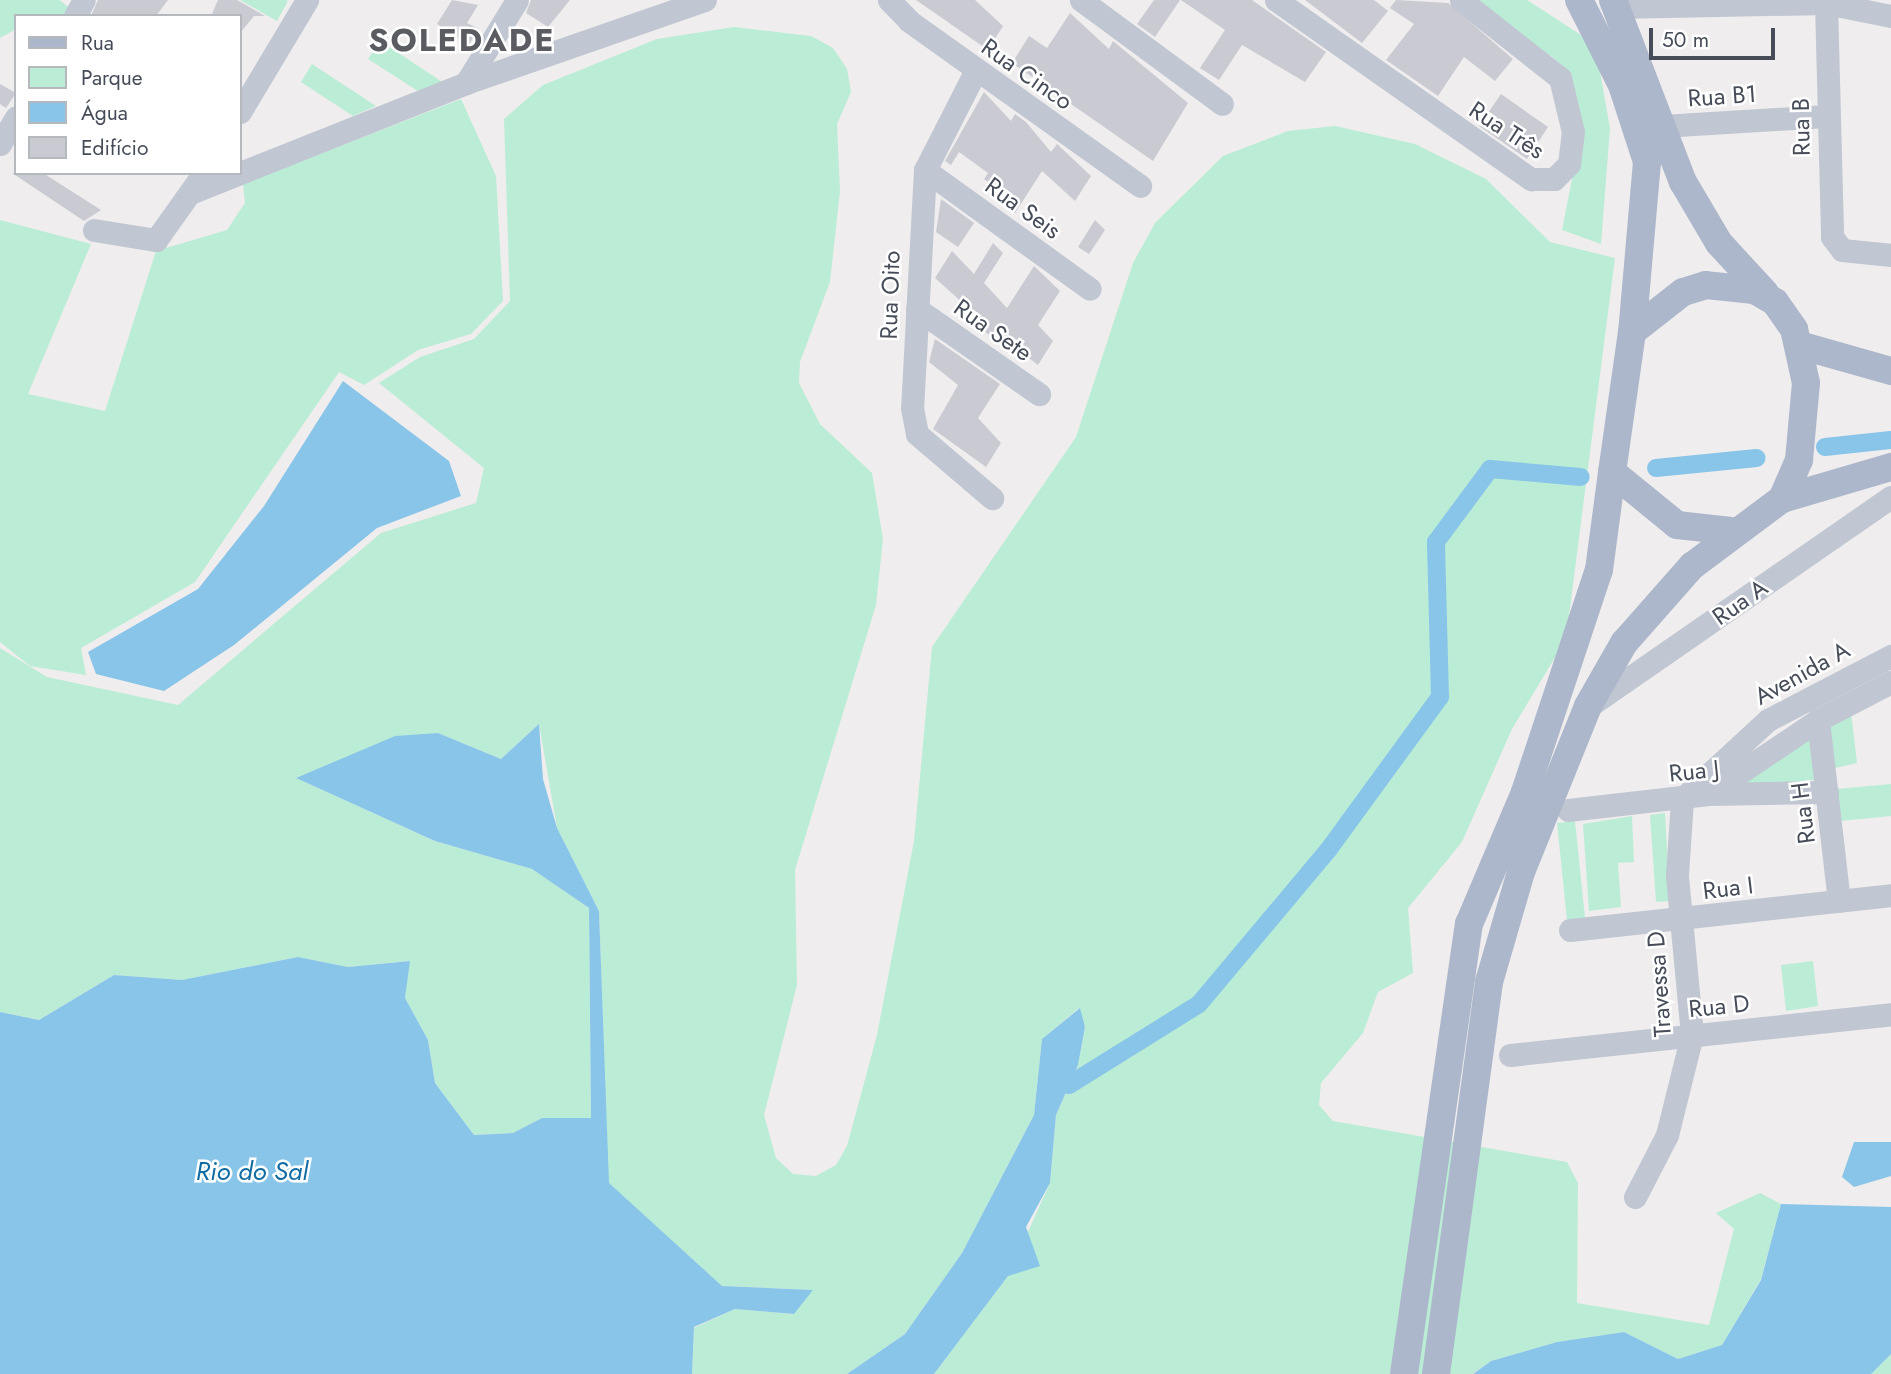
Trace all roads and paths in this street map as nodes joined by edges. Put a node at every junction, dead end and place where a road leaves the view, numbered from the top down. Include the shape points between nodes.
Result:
1 (307, 0) edge
2 (517, 0) edge
3 (705, 0) edge
4 (889, 0) edge
5 (1081, 0) edge
6 (1276, 0) edge
7 (1461, 0) edge
8 (1579, 0) edge
9 (1614, 3) edge
10 (1826, 3) junction
11 (1891, 16) edge
12 (976, 70) junction
13 (466, 83) junction
14 (1223, 104) dead end
15 (242, 109) edge
16 (1827, 116) junction
17 (14, 120) edge
18 (1661, 126) junction
19 (0, 144) edge
20 (925, 170) junction
21 (242, 172) edge
22 (202, 175) edge
23 (235, 175) edge
24 (1140, 186) dead end
25 (190, 193) junction
26 (94, 230) dead end
27 (1891, 255) edge
28 (1090, 289) dead end
29 (1775, 302) junction
30 (917, 309) junction
31 (1632, 332) junction
32 (1799, 345) junction
33 (1891, 371) edge
34 (1039, 394) dead end
35 (1891, 467) edge
36 (1612, 472) junction
37 (1891, 496) edge
38 (992, 498) dead end
39 (1782, 499) junction
40 (1731, 531) junction
41 (1891, 656) edge
42 (1891, 682) edge
43 (1588, 706) junction
44 (1818, 720) junction
45 (1827, 792) junction
46 (1708, 794) junction
47 (1682, 799) junction
48 (1567, 810) dead end
49 (1891, 895) edge
50 (1839, 901) junction
51 (1681, 919) junction
52 (1570, 930) dead end
53 (1891, 1014) edge
54 (1692, 1035) junction
55 (1510, 1055) dead end
56 (1635, 1197) dead end
57 (1404, 1374) edge
58 (1436, 1374) edge

1 - 15 street
2 - 13 street
3 - 13 street
4 - 12 street, Rua Cinco
5 - 14 street
6 - 7 street, Rua Três via 1531,179 1554,179 1572,155 1564,86 1547,62
8 - 31 main road via 1622,85 1647,162
9 - 10 street
9 - 18 main road
10 - 11 street
10 - 16 street, Rua B
12 - 20 street, Rua Oito
12 - 24 street, Rua Cinco
13 - 21 street
16 - 18 street, Rua B1
16 - 27 street, Rua B via 1831,232 1837,247
17 - 19 street
18 - 29 main road via 1683,182 1719,243
20 - 28 street, Rua Seis
20 - 30 street, Rua Oito
22 - 25 street
23 - 25 street
25 - 26 street via 156,240
29 - 31 main road via 1742,287 1706,285 1683,292
29 - 32 main road
30 - 34 street, Rua Sete
30 - 38 street, Rua Oito via 917,434
31 - 36 main road
32 - 33 main road
32 - 39 main road via 1806,423 1799,460
35 - 39 main road
36 - 40 main road via 1676,525
36 - 57 main road via 1599,570 1525,792 1469,924 1437,1118
37 - 43 street, Rua A
39 - 40 main road
40 - 43 main road via 1624,643
41 - 47 street, Avenida A via 1779,712
42 - 44 street, Avenida A
43 - 58 main road via 1507,920 1489,982
44 - 45 street, Rua H
44 - 46 street, Avenida A
45 - 46 street, Rua J
45 - 50 street, Rua H
46 - 47 street, Rua J
47 - 48 street, Rua J
47 - 51 street, Travessa D
49 - 50 street, Rua I
50 - 51 street, Rua I
51 - 52 street, Rua I
51 - 54 street, Travessa D
53 - 54 street, Rua D
54 - 55 street, Rua D
54 - 56 street, Travessa D via 1667,1135

